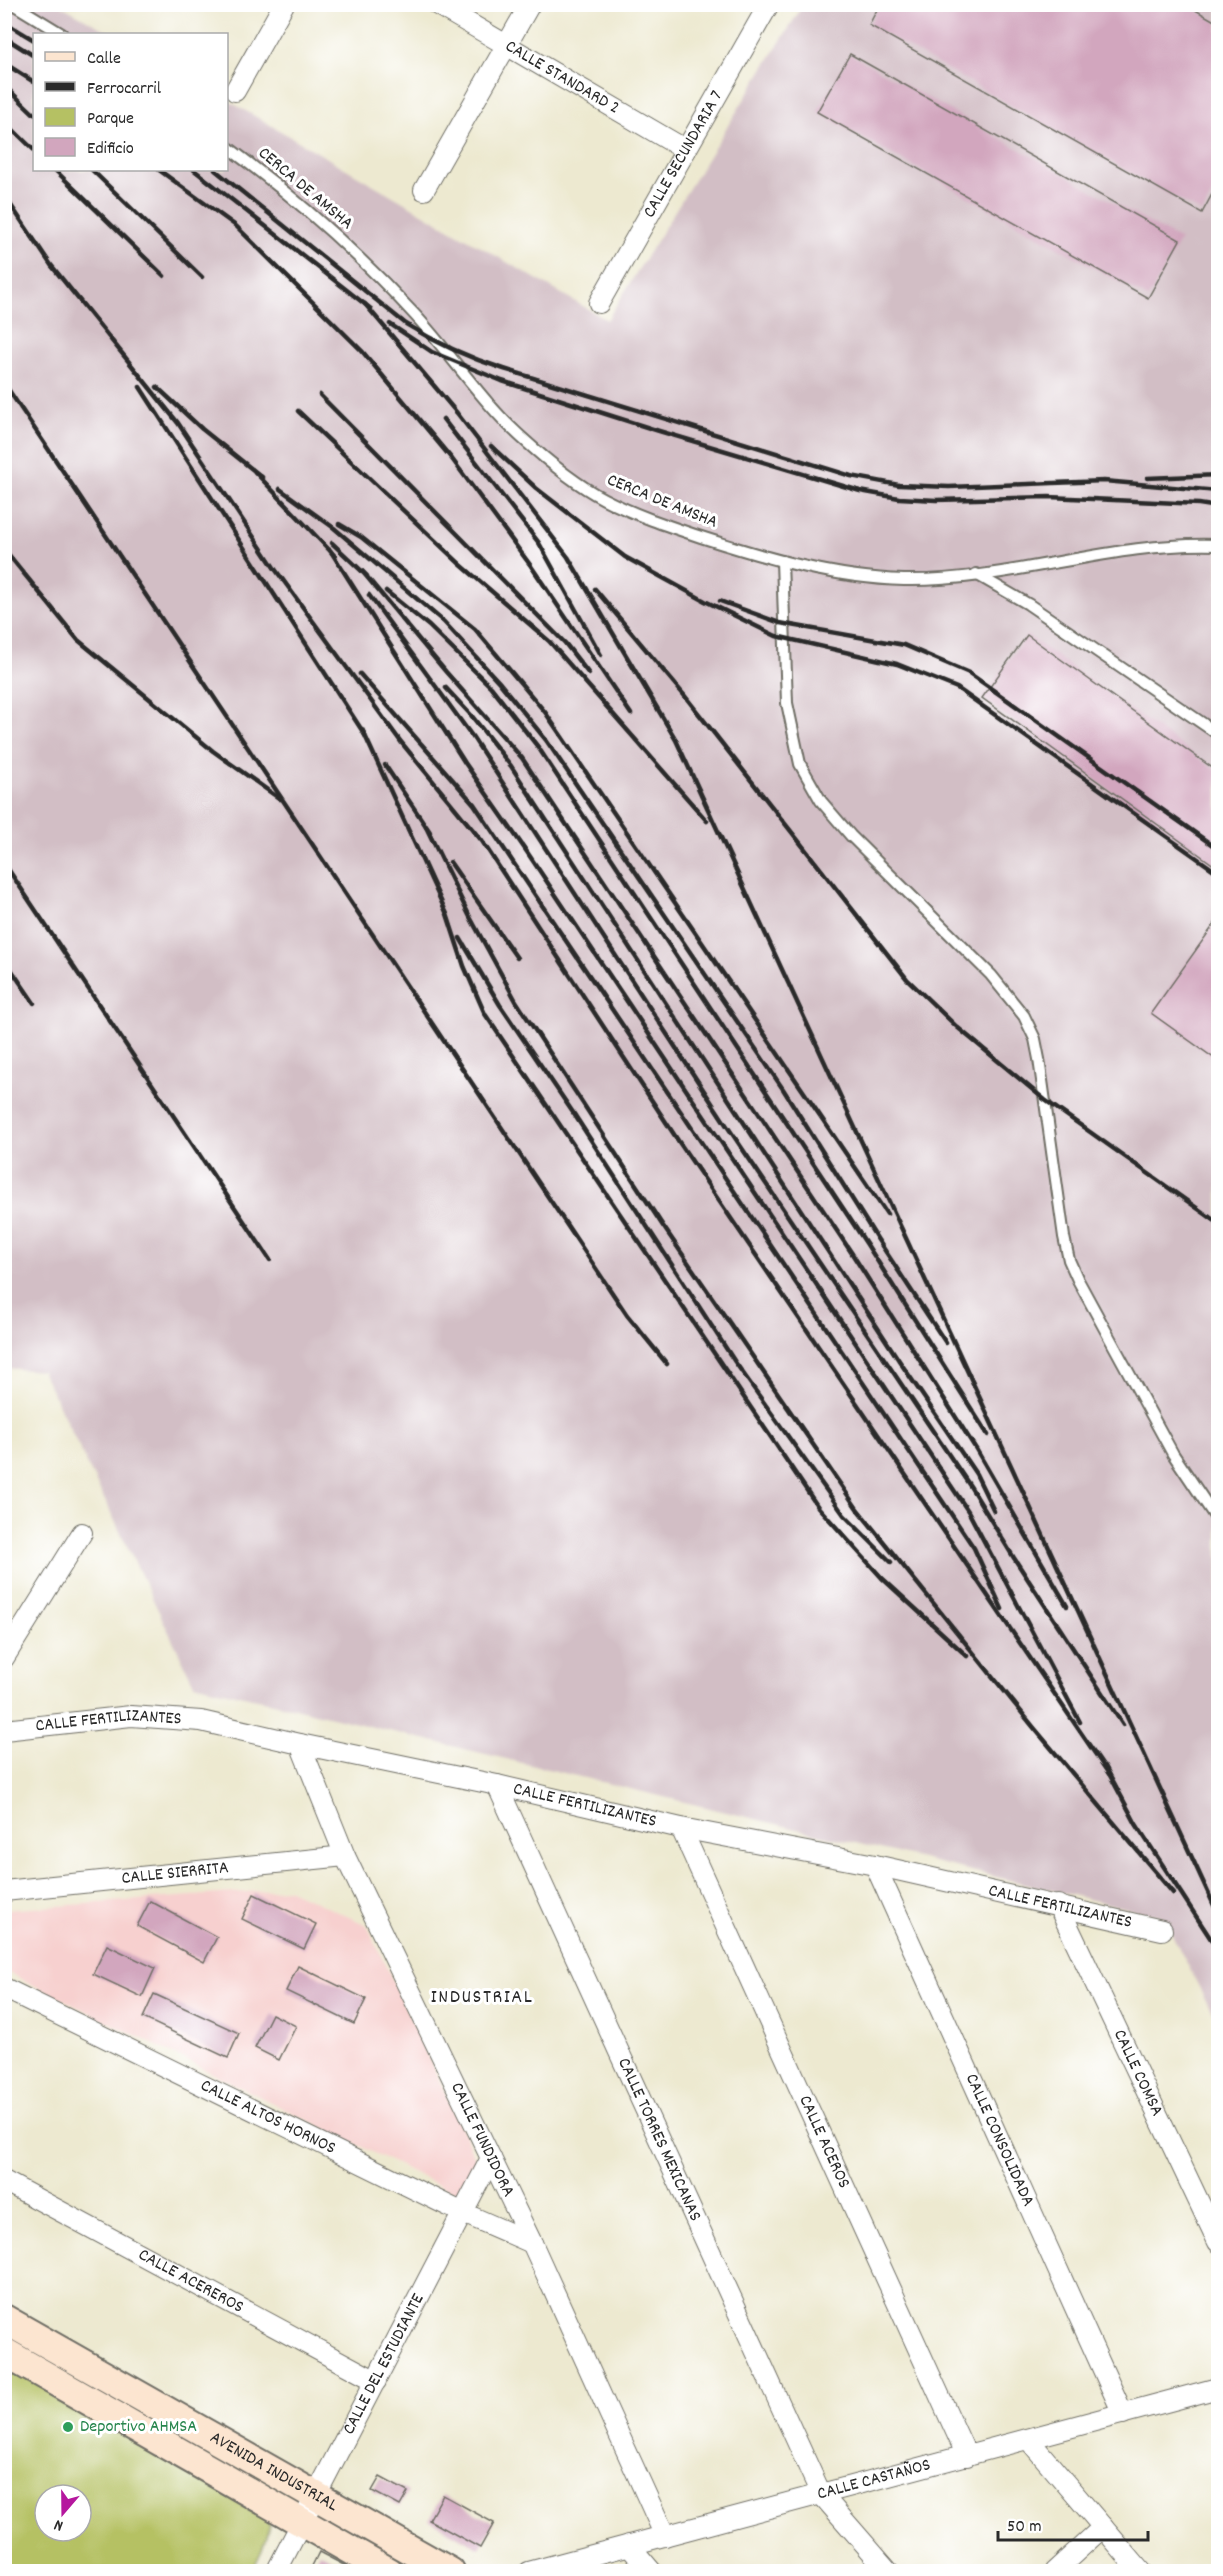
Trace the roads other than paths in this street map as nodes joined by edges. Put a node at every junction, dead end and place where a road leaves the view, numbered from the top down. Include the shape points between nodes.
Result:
1 (13, 4) edge
2 (284, 4) edge
3 (436, 4) edge
4 (530, 4) edge
5 (769, 4) edge
6 (60, 33) edge
7 (507, 45) junction
8 (235, 91) dead end
9 (228, 147) edge
10 (686, 150) junction
11 (424, 190) dead end
12 (599, 303) dead end
13 (1218, 544) edge
14 (782, 561) junction
15 (975, 574) junction
16 (1218, 734) edge
17 (1218, 1521) edge
18 (82, 1533) dead end
19 (4, 1658) edge
20 (4, 1730) edge
21 (300, 1744) junction
22 (497, 1785) junction
23 (681, 1828) junction
24 (345, 1856) junction
25 (875, 1866) junction
26 (4, 1891) edge
27 (1058, 1905) junction
28 (1162, 1930) dead end
29 (4, 1988) edge
30 (491, 2158) junction
31 (4, 2181) edge
32 (461, 2212) junction
33 (1218, 2242) edge
34 (532, 2243) junction
35 (4, 2319) edge
36 (4, 2352) edge
37 (376, 2381) junction
38 (1218, 2388) edge
39 (1123, 2414) junction
40 (1028, 2439) junction
41 (967, 2456) junction
42 (821, 2494) junction
43 (315, 2495) junction
44 (301, 2521) junction
45 (1103, 2527) junction
46 (665, 2536) junction
47 (630, 2545) junction
48 (276, 2571) edge
49 (389, 2571) edge
50 (450, 2571) edge
51 (529, 2571) edge
52 (652, 2571) edge
53 (889, 2571) edge
54 (1054, 2571) edge
55 (1141, 2571) edge

1 - 6 lane
2 - 8 street
3 - 7 street, CALLE STANDARD 2
4 - 7 street
5 - 10 street, CALLE SECUNDARIA 7
7 - 10 street, CALLE STANDARD 2
7 - 11 street
9 - 14 lane, CERCA DE AMSHA via 358,256 417,317 521,438 585,488 658,522
10 - 12 street, CALLE SECUNDARIA 7
13 - 15 lane, CERCA DE AMSHA via 1149,548
14 - 15 lane, CERCA DE AMSHA via 835,572 904,579
14 - 17 lane via 787,704 800,764 821,801 851,836 991,975 1024,1016 1040,1059 1069,1260 1173,1454
15 - 16 lane via 1028,604
18 - 19 street
20 - 21 street, CALLE FERTILIZANTES via 131,1716 164,1717 201,1720
21 - 22 street, CALLE FERTILIZANTES
21 - 24 street, CALLE FUNDIDORA
22 - 23 street, CALLE FERTILIZANTES
22 - 42 street, CALLE TORRES MEXICANAS
23 - 25 street, CALLE FERTILIZANTES
23 - 41 street, CALLE ACEROS
24 - 26 street, CALLE SIERRITA
24 - 30 street, CALLE FUNDIDORA
25 - 27 street, CALLE FERTILIZANTES
25 - 39 street, CALLE CONSOLIDADA
27 - 28 street, CALLE FERTILIZANTES
27 - 33 street, CALLE COMSA
29 - 32 street, CALLE ALTOS HORNOS
30 - 32 street, CALLE DEL ESTUDIANTE
30 - 34 street, CALLE FUNDIDORA
31 - 37 street, CALLE ACEREROS
32 - 34 street, CALLE ALTOS HORNOS
32 - 37 street, CALLE DEL ESTUDIANTE
34 - 46 street, CALLE FUNDIDORA
35 - 43 street, AVENIDA INDUSTRIAL
36 - 44 street, AVENIDA INDUSTRIAL
37 - 43 street, CALLE DEL ESTUDIANTE
38 - 39 street, CALLE CASTAÑOS
39 - 40 street, CALLE CASTAÑOS
40 - 41 street, CALLE CASTAÑOS
40 - 45 street
41 - 42 street, CALLE CASTAÑOS
42 - 46 street, CALLE CASTAÑOS
42 - 53 street, CALLE TORRES MEXICANAS
43 - 44 street, CALLE DEL ESTUDIANTE
43 - 50 street, AVENIDA INDUSTRIAL
44 - 48 street, CALLE DEL ESTUDIANTE
44 - 49 street, AVENIDA INDUSTRIAL
45 - 54 street
45 - 55 street
46 - 47 street, CALLE CASTAÑOS
47 - 51 street, CALLE CASTAÑOS
47 - 52 street

